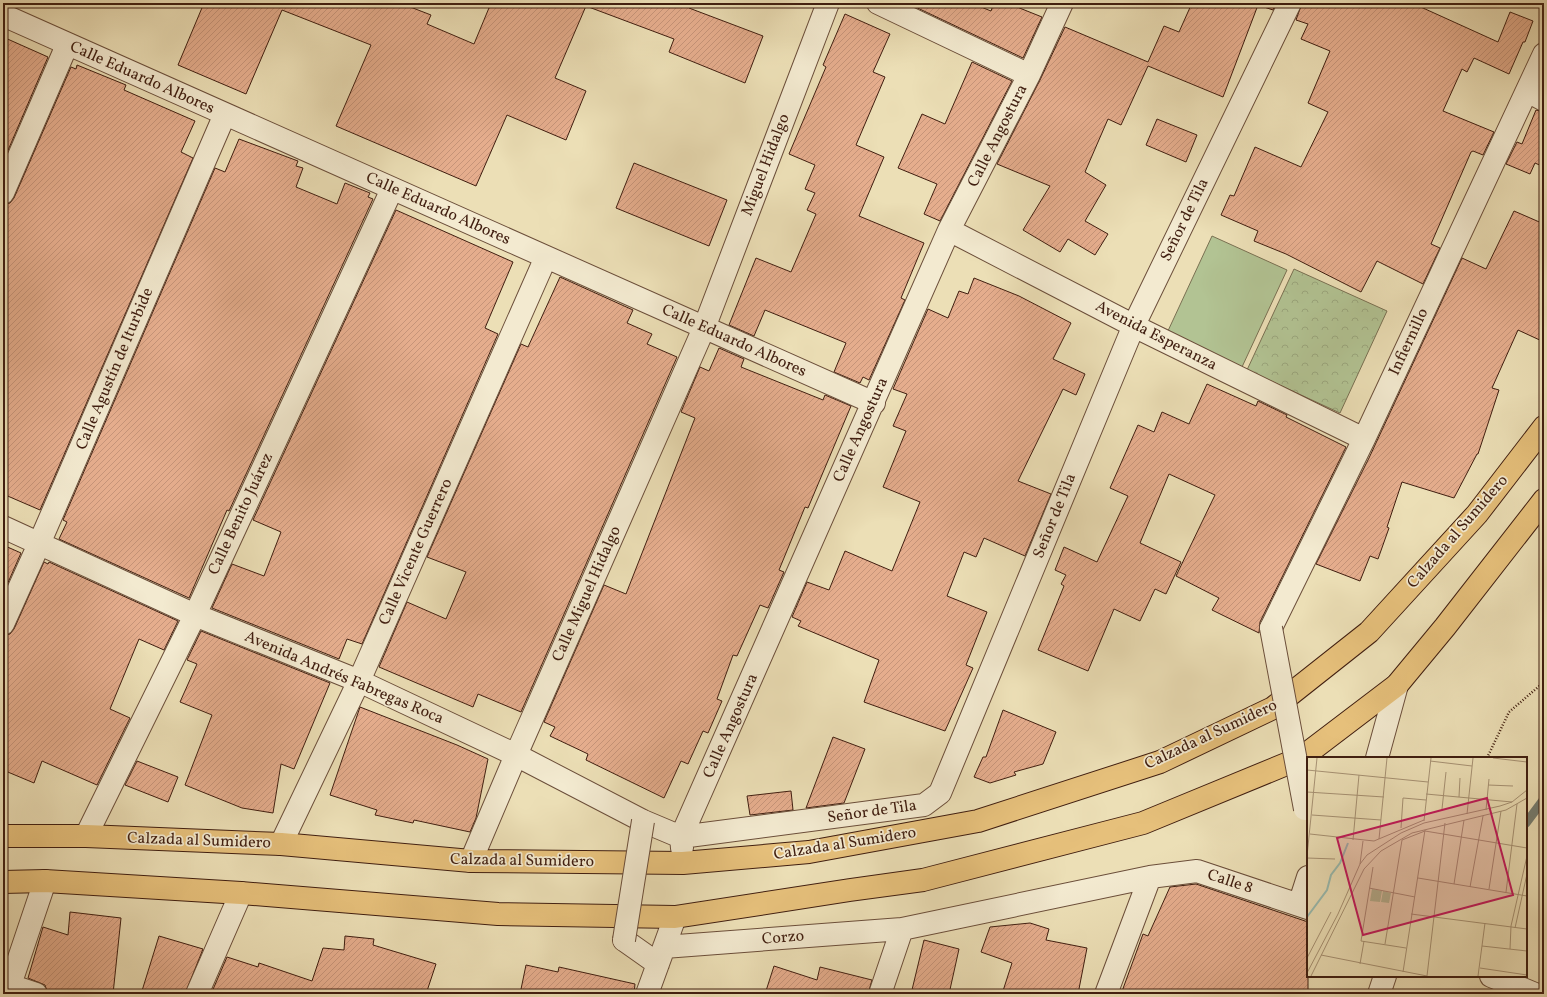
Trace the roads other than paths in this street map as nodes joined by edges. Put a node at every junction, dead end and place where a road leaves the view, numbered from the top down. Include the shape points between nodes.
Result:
1 (828, 3) edge
2 (878, 3) edge
3 (1062, 3) edge
4 (1290, 3) edge
5 (3, 15) edge
6 (67, 45) junction
7 (1544, 54) edge
8 (1029, 75) junction
9 (1535, 95) edge
10 (225, 114) junction
11 (392, 189) junction
12 (3, 193) edge
13 (949, 230) junction
14 (546, 257) junction
15 (1134, 325) junction
16 (704, 328) junction
17 (874, 403) junction
18 (1544, 427) edge
19 (1364, 439) junction
20 (1544, 500) edge
21 (3, 527) edge
22 (39, 544) junction
23 (195, 615) junction
24 (3, 624) edge
25 (359, 681) junction
26 (1397, 685) junction
27 (516, 755) junction
28 (1377, 757) edge
29 (1307, 816) edge
30 (643, 821) junction
31 (3, 836) edge
32 (86, 836) junction
33 (681, 837) junction
34 (281, 844) junction
35 (471, 861) junction
36 (683, 863) junction
37 (1150, 877) junction
38 (45, 881) junction
39 (3, 882) edge
40 (1307, 883) edge
41 (241, 893) junction
42 (1303, 906) edge
43 (675, 917) junction
44 (902, 929) junction
45 (661, 956) junction
46 (1385, 977) edge
47 (1493, 977) edge
48 (7, 987) edge
49 (36, 994) edge
50 (197, 994) edge
51 (647, 994) edge
52 (880, 994) edge
53 (1106, 994) edge
54 (1379, 994) edge
55 (1535, 994) edge

1 - 16 street, Miguel Hidalgo
2 - 8 street
3 - 8 street, Calle Angostura
4 - 15 street, Señor de Tila
5 - 6 street, Calle Eduardo Albores
6 - 10 street, Calle Eduardo Albores
6 - 12 street
7 - 9 street, Infiernillo
8 - 13 street, Calle Angostura
9 - 19 street, Infiernillo
10 - 11 street, Calle Eduardo Albores
10 - 22 street, Calle Agustín de Iturbide
11 - 14 street, Calle Eduardo Albores
11 - 23 street, Calle Benito Juárez
13 - 15 street, Avenida Esperanza
13 - 17 street, Calle Angostura
14 - 16 street, Calle Eduardo Albores
14 - 25 street, Calle Vicente Guerrero
15 - 19 street, Avenida Esperanza
15 - 33 street, Señor de Tila via 940,793 924,805
16 - 17 street, Calle Eduardo Albores
16 - 27 street, Calle Miguel Hidalgo
17 - 33 street, Calle Angostura
18 - 36 main road, Calzada al Sumidero via 1478,514 1369,632 1273,708 1160,762 978,821 809,852
19 - 29 street, Infiernillo, bridge via 1271,628
20 - 26 main road
21 - 22 street, Avenida Andrés Fabregas Roca
22 - 23 street, Avenida Andrés Fabregas Roca
22 - 24 street, Calle Agustín de Iturbide
23 - 25 street, Avenida Andrés Fabregas Roca
23 - 32 street, Calle Benito Juárez
25 - 27 street, Avenida Andrés Fabregas Roca
25 - 34 street, Calle Vicente Guerrero
26 - 28 street
26 - 43 main road via 1301,758 1143,823 923,880
27 - 30 street, Avenida Andrés Fabregas Roca
27 - 35 street, Calle Miguel Hidalgo
30 - 33 street, Avenida Andrés Fabregas Roca
30 - 45 street, bridge via 624,940
31 - 32 main road, Calzada al Sumidero
32 - 34 main road, Calzada al Sumidero
33 - 36 street, Calle Angostura
34 - 35 main road, Calzada al Sumidero
35 - 36 main road, Calzada al Sumidero
37 - 42 street, Calle 8 via 1197,871
37 - 44 street, Calle 8
37 - 53 street
38 - 39 main road
38 - 41 main road
38 - 48 street
40 - 42 street
41 - 43 main road via 498,914
41 - 50 street
43 - 45 street
44 - 45 street, Corzo
44 - 52 street
45 - 51 street
46 - 54 street
47 - 55 street
48 - 49 street

